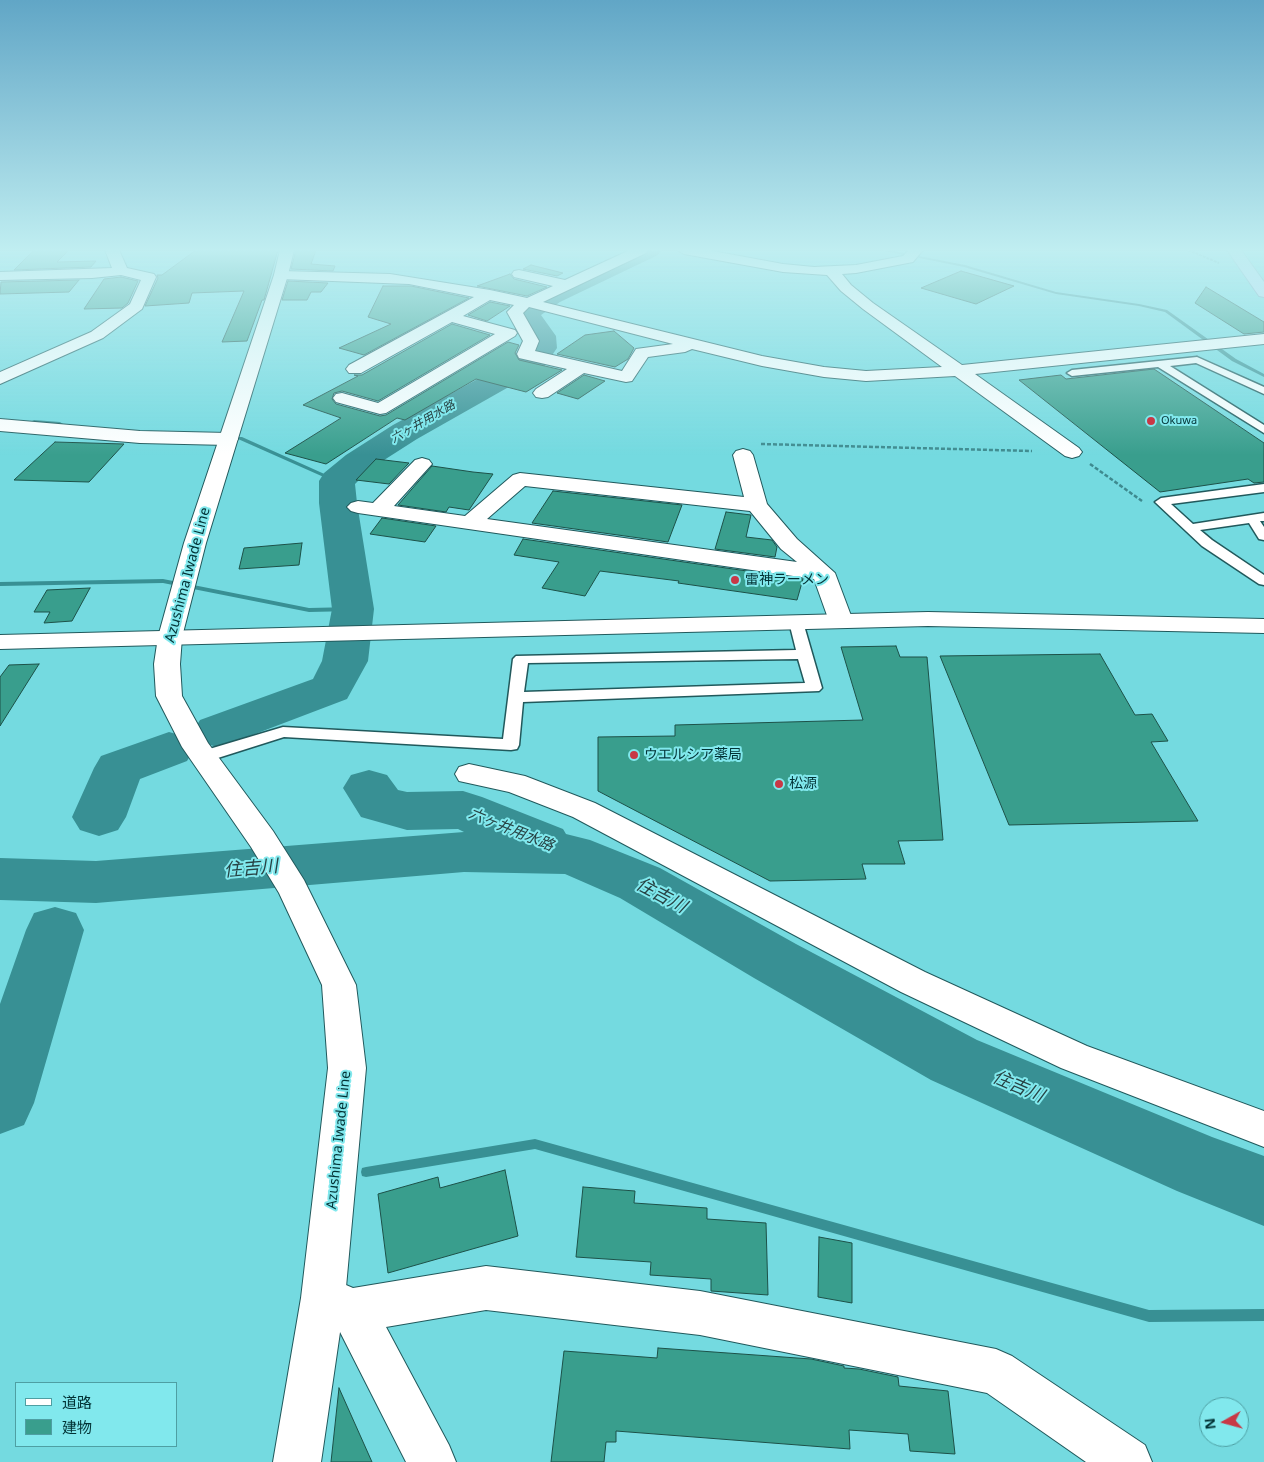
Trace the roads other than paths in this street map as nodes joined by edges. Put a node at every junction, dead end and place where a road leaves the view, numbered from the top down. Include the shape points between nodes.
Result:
1 (121, 318) edge
2 (267, 318) edge
3 (450, 318) joint
4 (519, 318) edge
5 (589, 318) edge
6 (887, 318) edge
7 (1264, 339) edge
8 (696, 345) junction
9 (9, 357) dead end
10 (46, 358) junction
11 (1160, 364) junction
12 (581, 366) junction
13 (354, 369) dead end
14 (958, 371) junction
15 (1072, 373) dead end
16 (0, 379) edge
17 (1245, 383) junction
18 (1193, 384) junction
19 (1219, 384) junction
20 (1264, 392) edge
21 (542, 393) dead end
22 (342, 398) dead end
23 (1264, 403) edge
24 (1264, 416) edge
25 (1247, 419) junction
26 (0, 426) edge
27 (1264, 430) edge
28 (228, 438) junction
29 (748, 450) road end
30 (1072, 452) road end
31 (422, 464) dead end
32 (1264, 488) edge
33 (757, 505) junction
34 (1258, 518) edge
35 (470, 523) junction
36 (1190, 528) junction
37 (1264, 536) edge
38 (824, 573) junction
39 (1264, 581) edge
40 (841, 621) junction
41 (796, 622) junction
42 (1264, 626) edge
43 (170, 637) junction
44 (0, 642) edge
45 (805, 654) junction
46 (516, 697) junction
47 (202, 756) junction
48 (470, 774) dead end
49 (1264, 1130) edge
50 (338, 1304) junction
51 (298, 1462) edge
52 (432, 1462) edge
53 (1128, 1462) edge

1 - 10 street via 97,336
2 - 28 street, Azushima Iwade Line
3 - 13 street
3 - 22 street via 509,333 380,409
4 - 12 street via 531,340 525,354
5 - 8 street
6 - 14 street
7 - 14 street
8 - 12 street via 642,353 626,377
8 - 14 street via 762,361 858,375
9 - 10 street
10 - 16 street
11 - 15 lane
11 - 17 lane via 1197,360
11 - 18 lane
12 - 21 street
14 - 30 street
17 - 19 lane
17 - 20 lane
18 - 19 lane
18 - 25 lane
19 - 23 lane
24 - 25 lane
25 - 27 lane
26 - 28 street via 140,437
28 - 43 street, Azushima Iwade Line
29 - 33 street
31 - 35 street via 368,508
32 - 36 lane via 1161,502
33 - 35 street via 520,479
33 - 38 street via 789,544
34 - 36 lane
34 - 37 lane
35 - 38 street
36 - 39 lane
38 - 40 street
40 - 41 street
40 - 42 street via 938,619
41 - 43 street
41 - 45 lane
43 - 44 street
43 - 47 street, Azushima Iwade Line via 167,664 170,696
45 - 46 lane via 521,659
45 - 46 lane via 814,688
46 - 47 lane via 511,745 283,732
47 - 50 street, Azushima Iwade Line via 262,839 293,889 339,985 347,1068
48 - 49 street via 515,783 584,810 922,986 1074,1057
50 - 51 street, Azushima Iwade Line
50 - 52 street
50 - 53 street via 486,1288 709,1315 996,1372

